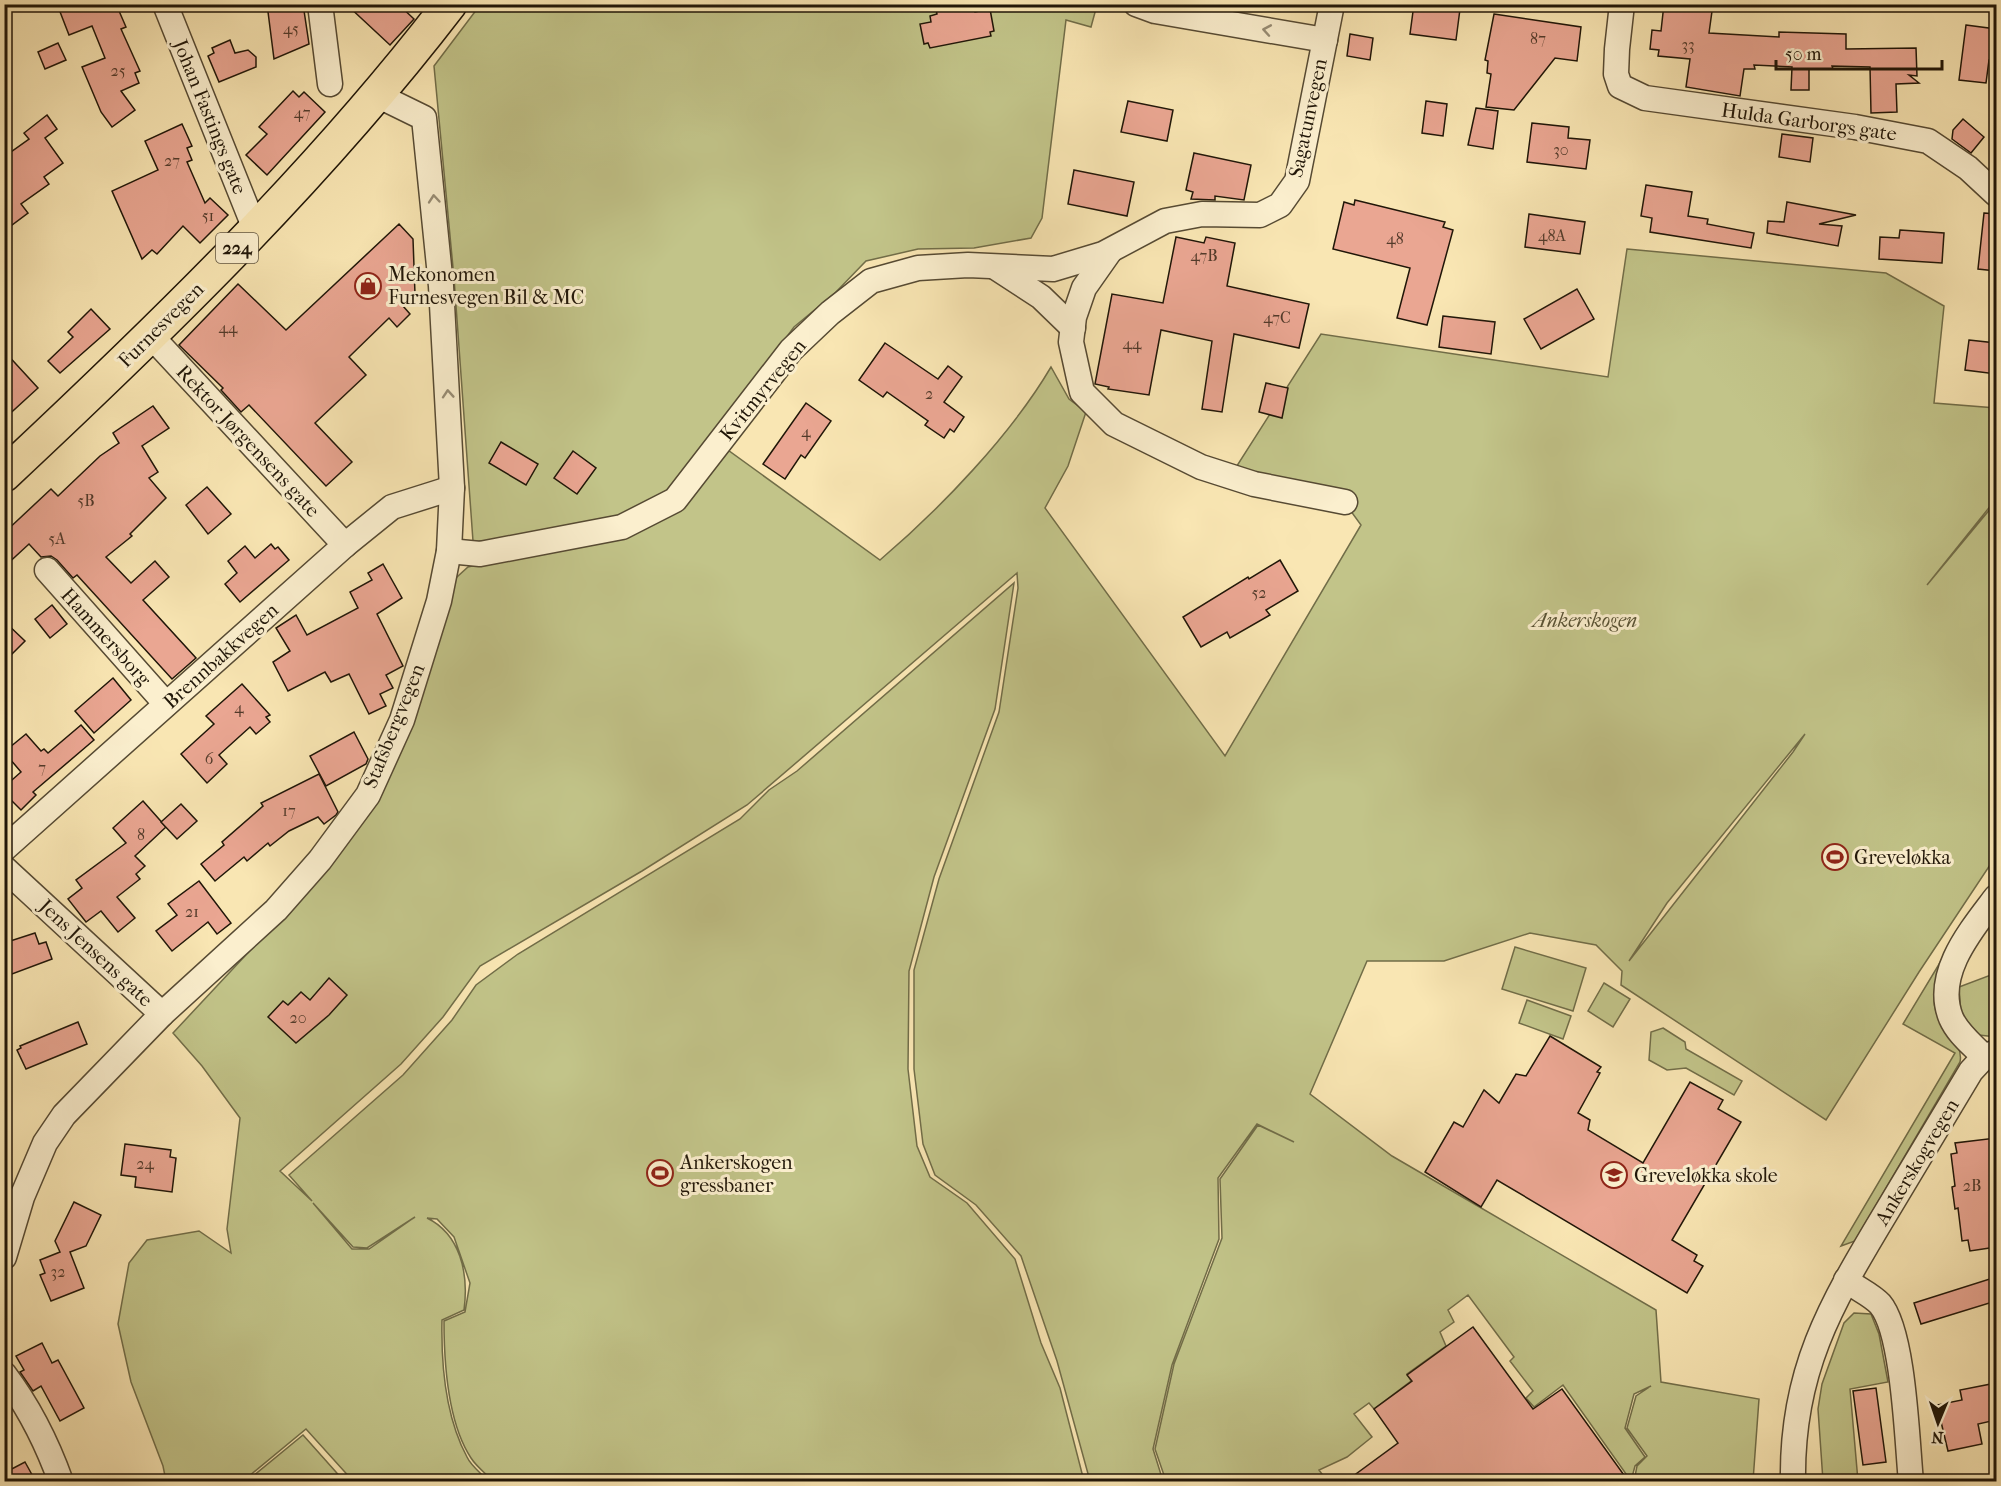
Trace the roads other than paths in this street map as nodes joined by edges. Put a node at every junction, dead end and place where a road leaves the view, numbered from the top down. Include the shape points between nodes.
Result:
1 (165, 4) edge
2 (320, 4) edge
3 (450, 4) edge
4 (1136, 4) edge
5 (1332, 4) edge
6 (1622, 4) edge
7 (1325, 40) junction
8 (330, 84) dead end
9 (377, 95) junction
10 (1996, 194) edge
11 (1260, 215) joint
12 (255, 230) junction
13 (1110, 251) junction
14 (995, 267) junction
15 (1073, 328) junction
16 (152, 337) junction
17 (4, 475) edge
18 (452, 488) junction
19 (1345, 502) dead end
20 (345, 545) junction
21 (449, 551) junction
22 (47, 570) dead end
23 (166, 704) junction
24 (4, 849) edge
25 (4, 868) edge
26 (1996, 897) edge
27 (162, 1014) junction
28 (1990, 1055) edge
29 (4, 1257) edge
30 (1846, 1280) junction
31 (4, 1374) edge
32 (61, 1482) edge
33 (1793, 1482) edge
34 (1911, 1482) edge

1 - 12 street, Johan Fastings gate
2 - 8 street
3 - 9 main road, Furnesvegen / 224
7 -> 4 street via 1155,11
5 - 7 street, Sagatunvegen
6 - 10 street, Hulda Garborgs gate via 1616,74 1620,86 1645,98 1856,127 1928,141 1968,168
7 - 11 street, Sagatunvegen via 1297,182 1280,205
9 - 12 main road, Furnesvegen / 224
18 -> 9 street, Stafsbergvegen via 433,192 424,118
11 - 13 street, Kvitmyrvegen via 1202,214 1165,221
12 - 16 main road, Furnesvegen / 224
13 - 14 street, Kvitmyrvegen via 1053,269
13 - 15 street via 1084,288
14 - 15 street via 1041,297
14 - 21 street, Kvitmyrvegen via 918,268 871,281 790,350 675,500 637,521 480,554
15 - 19 street via 1071,342 1082,392 1114,424 1201,466 1254,484
16 - 17 main road, Furnesvegen / 224
16 - 20 street, Rektor Jørgensens gate
18 - 20 street, Brennbakkvegen via 392,507
18 - 21 street, Stafsbergvegen
20 - 23 street, Brennbakkvegen
21 - 27 street, Stafsbergvegen via 439,601 405,708 368,795 320,860 276,910
22 - 23 street, Hammersborg
23 - 24 street, Brennbakkvegen
25 - 27 street, Jens Jensens gate
26 - 28 street via 1960,948 1947,994 1951,1018 1958,1030
27 - 29 street, Stafsbergvegen via 64,1115 45,1143 21,1197
28 - 30 street, Ankerskogvegen via 1971,1071
30 - 33 street, Ankerskogvegen via 1815,1341 1804,1377 1792,1447
30 - 34 street via 1880,1304 1889,1321 1897,1348
31 - 32 street via 24,1401

